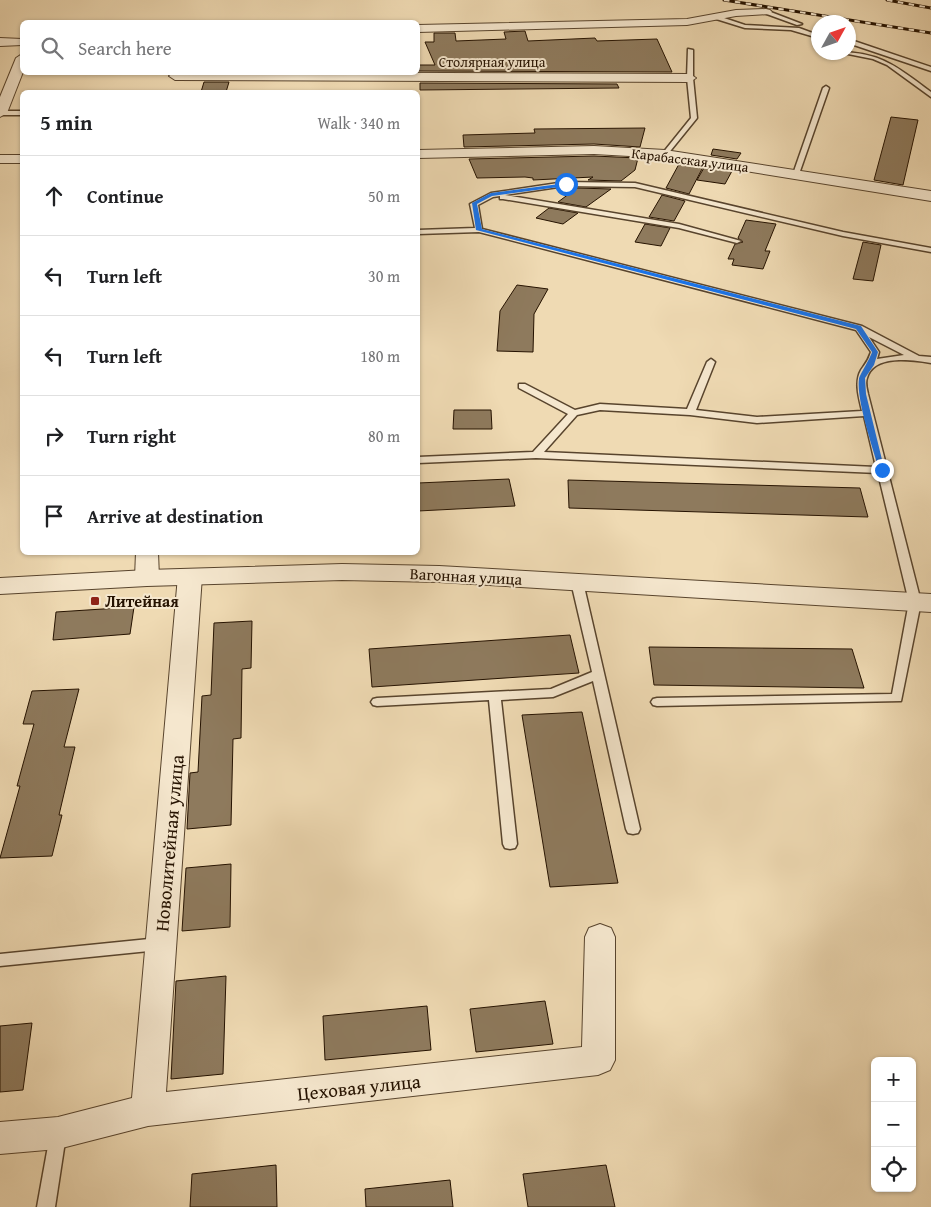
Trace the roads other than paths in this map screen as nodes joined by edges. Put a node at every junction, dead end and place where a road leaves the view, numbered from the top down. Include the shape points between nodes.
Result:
1 (757, 0) edge
2 (766, 12) junction
3 (715, 17) junction
4 (420, 29) edge
5 (811, 31) edge
6 (811, 31) edge
7 (0, 42) edge
8 (20, 42) edge
9 (856, 44) edge
10 (690, 50) dead end
11 (883, 53) junction
12 (856, 55) edge
13 (20, 63) edge
14 (889, 64) junction
15 (931, 69) edge
16 (690, 78) junction
17 (175, 79) edge
18 (826, 88) dead end
19 (931, 95) edge
20 (0, 110) edge
21 (20, 113) edge
22 (420, 154) edge
23 (666, 154) junction
24 (0, 159) edge
25 (20, 159) edge
26 (796, 174) junction
27 (491, 195) junction
28 (931, 196) edge
29 (479, 230) junction
30 (420, 232) edge
31 (736, 241) dead end
32 (931, 250) edge
33 (859, 328) junction
34 (915, 357) junction
35 (931, 360) edge
36 (710, 362) dead end
37 (871, 365) junction
38 (522, 386) dead end
39 (690, 412) junction
40 (574, 413) junction
41 (868, 413) junction
42 (536, 454) junction
43 (420, 460) edge
44 (882, 470) junction
45 (147, 565) edge
46 (190, 576) junction
47 (577, 582) junction
48 (0, 586) edge
49 (923, 602) edge
50 (598, 674) junction
51 (495, 696) junction
52 (377, 702) dead end
53 (657, 702) dead end
54 (633, 828) dead end
55 (510, 844) dead end
56 (600, 936) dead end
57 (161, 944) junction
58 (0, 960) edge
59 (148, 1110) junction
60 (58, 1133) junction
61 (0, 1138) edge
62 (46, 1207) edge

1 - 2 street
2 - 3 street
2 - 5 lane
3 - 4 street via 687,22
3 - 6 lane via 748,27
7 - 8 street
9 - 11 lane
10 - 16 lane
11 - 14 lane
11 - 15 lane
12 - 14 lane
13 - 20 street
14 - 19 lane
16 - 17 street, Столярная улица
16 - 23 lane via 694,118
18 - 26 lane
20 - 21 lane
22 - 23 street, Карабасская улица via 594,150
23 - 26 street, Карабасская улица
24 - 25 street
26 - 28 street, Карабасская улица
27 - 29 lane via 474,204
27 - 31 lane via 679,226
27 - 32 lane via 566,184 635,185 843,234
29 - 30 lane
29 - 33 lane
33 - 34 lane
33 - 37 lane via 875,352
34 - 35 lane
34 - 37 lane via 890,357
36 - 39 lane
37 - 41 lane via 862,378
38 - 40 lane
39 - 40 lane via 600,407
39 - 41 lane via 757,420
40 - 42 lane
41 - 44 lane
42 - 43 lane
42 - 44 lane
44 - 49 lane
45 - 46 street, Вагонная улица
45 - 48 street, Вагонная улица
46 - 47 street, Вагонная улица via 361,572
46 - 57 street, Новолитейная улица
47 - 49 street, Вагонная улица
47 - 50 lane
49 - 53 lane via 897,698
50 - 51 lane via 553,693
50 - 54 lane
51 - 52 lane
51 - 55 lane
56 - 59 street, Цеховая улица via 598,1060
57 - 58 lane
57 - 59 street, Новолитейная улица
59 - 60 street, Цеховая улица
60 - 61 street, Цеховая улица
60 - 62 lane

